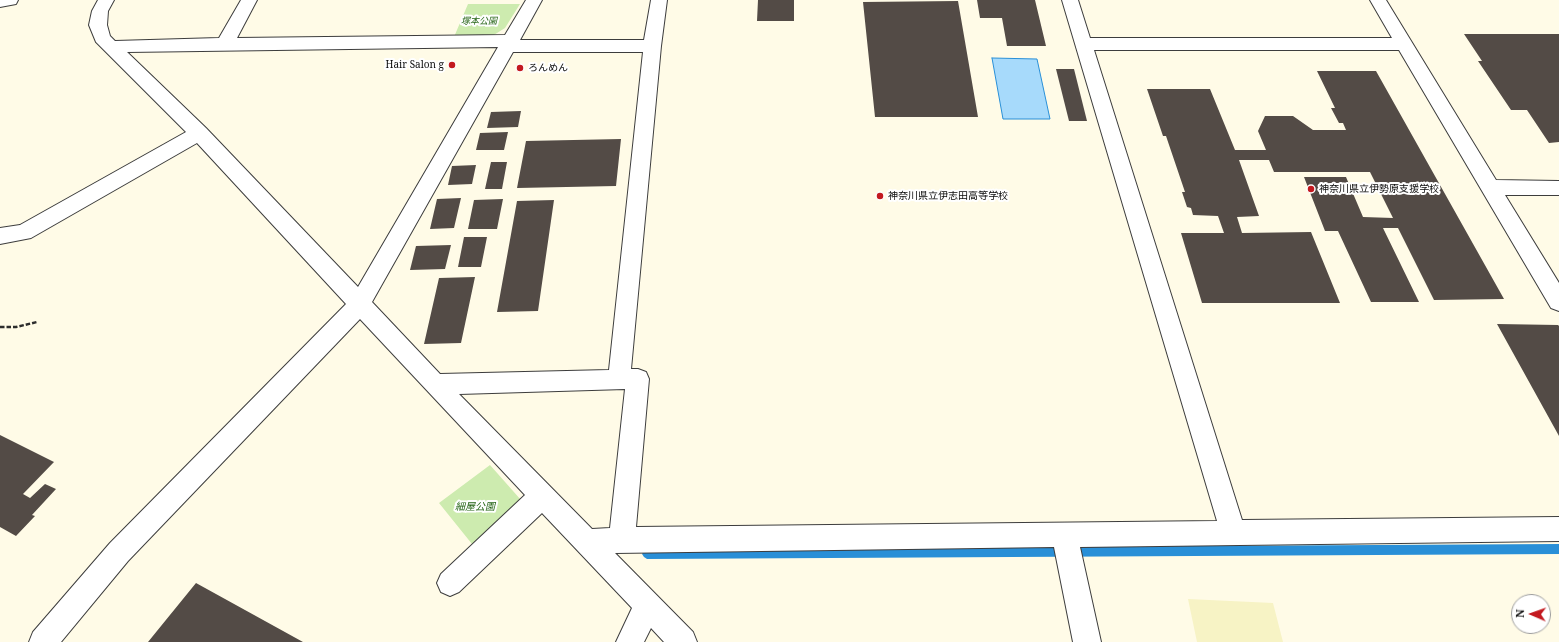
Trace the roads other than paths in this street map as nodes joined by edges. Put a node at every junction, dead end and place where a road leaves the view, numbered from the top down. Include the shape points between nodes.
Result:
1 (10, 0) edge
2 (106, 0) edge
3 (249, 0) edge
4 (534, 0) edge
5 (659, 0) edge
6 (1070, 0) edge
7 (1378, 0) edge
8 (0, 2) edge
9 (509, 43) junction
10 (225, 44) junction
11 (1083, 44) junction
12 (1404, 44) junction
13 (652, 46) junction
14 (111, 47) junction
15 (199, 134) junction
16 (1491, 187) junction
17 (1559, 188) edge
18 (0, 236) edge
19 (1559, 302) edge
20 (359, 304) junction
21 (619, 379) junction
22 (435, 384) junction
23 (542, 495) junction
24 (1559, 529) edge
25 (1064, 534) junction
26 (1232, 534) junction
27 (622, 540) junction
28 (588, 542) junction
29 (450, 583) dead end
30 (648, 605) junction
31 (43, 642) edge
32 (630, 642) edge
33 (683, 642) edge
34 (1086, 642) edge

1 - 8 street
2 - 14 street via 100,11 98,25 102,38
3 - 10 street
4 - 9 street
5 - 13 street
6 - 11 street
7 - 12 street
9 - 10 street
9 - 13 street
9 - 20 street
10 - 14 street
11 - 12 street
11 - 26 street
12 - 16 street
13 - 21 street
14 - 15 street
15 - 18 street via 24,232
15 - 20 street
16 - 17 street
16 - 19 street
20 - 22 street
20 - 31 street via 119,552
21 - 22 street
21 - 27 street via 638,379
22 - 23 street
23 - 28 street
23 - 29 street
24 - 26 street
25 - 26 street
25 - 27 street
25 - 34 street
27 - 28 street
28 - 30 street
30 - 32 street
30 - 33 street

